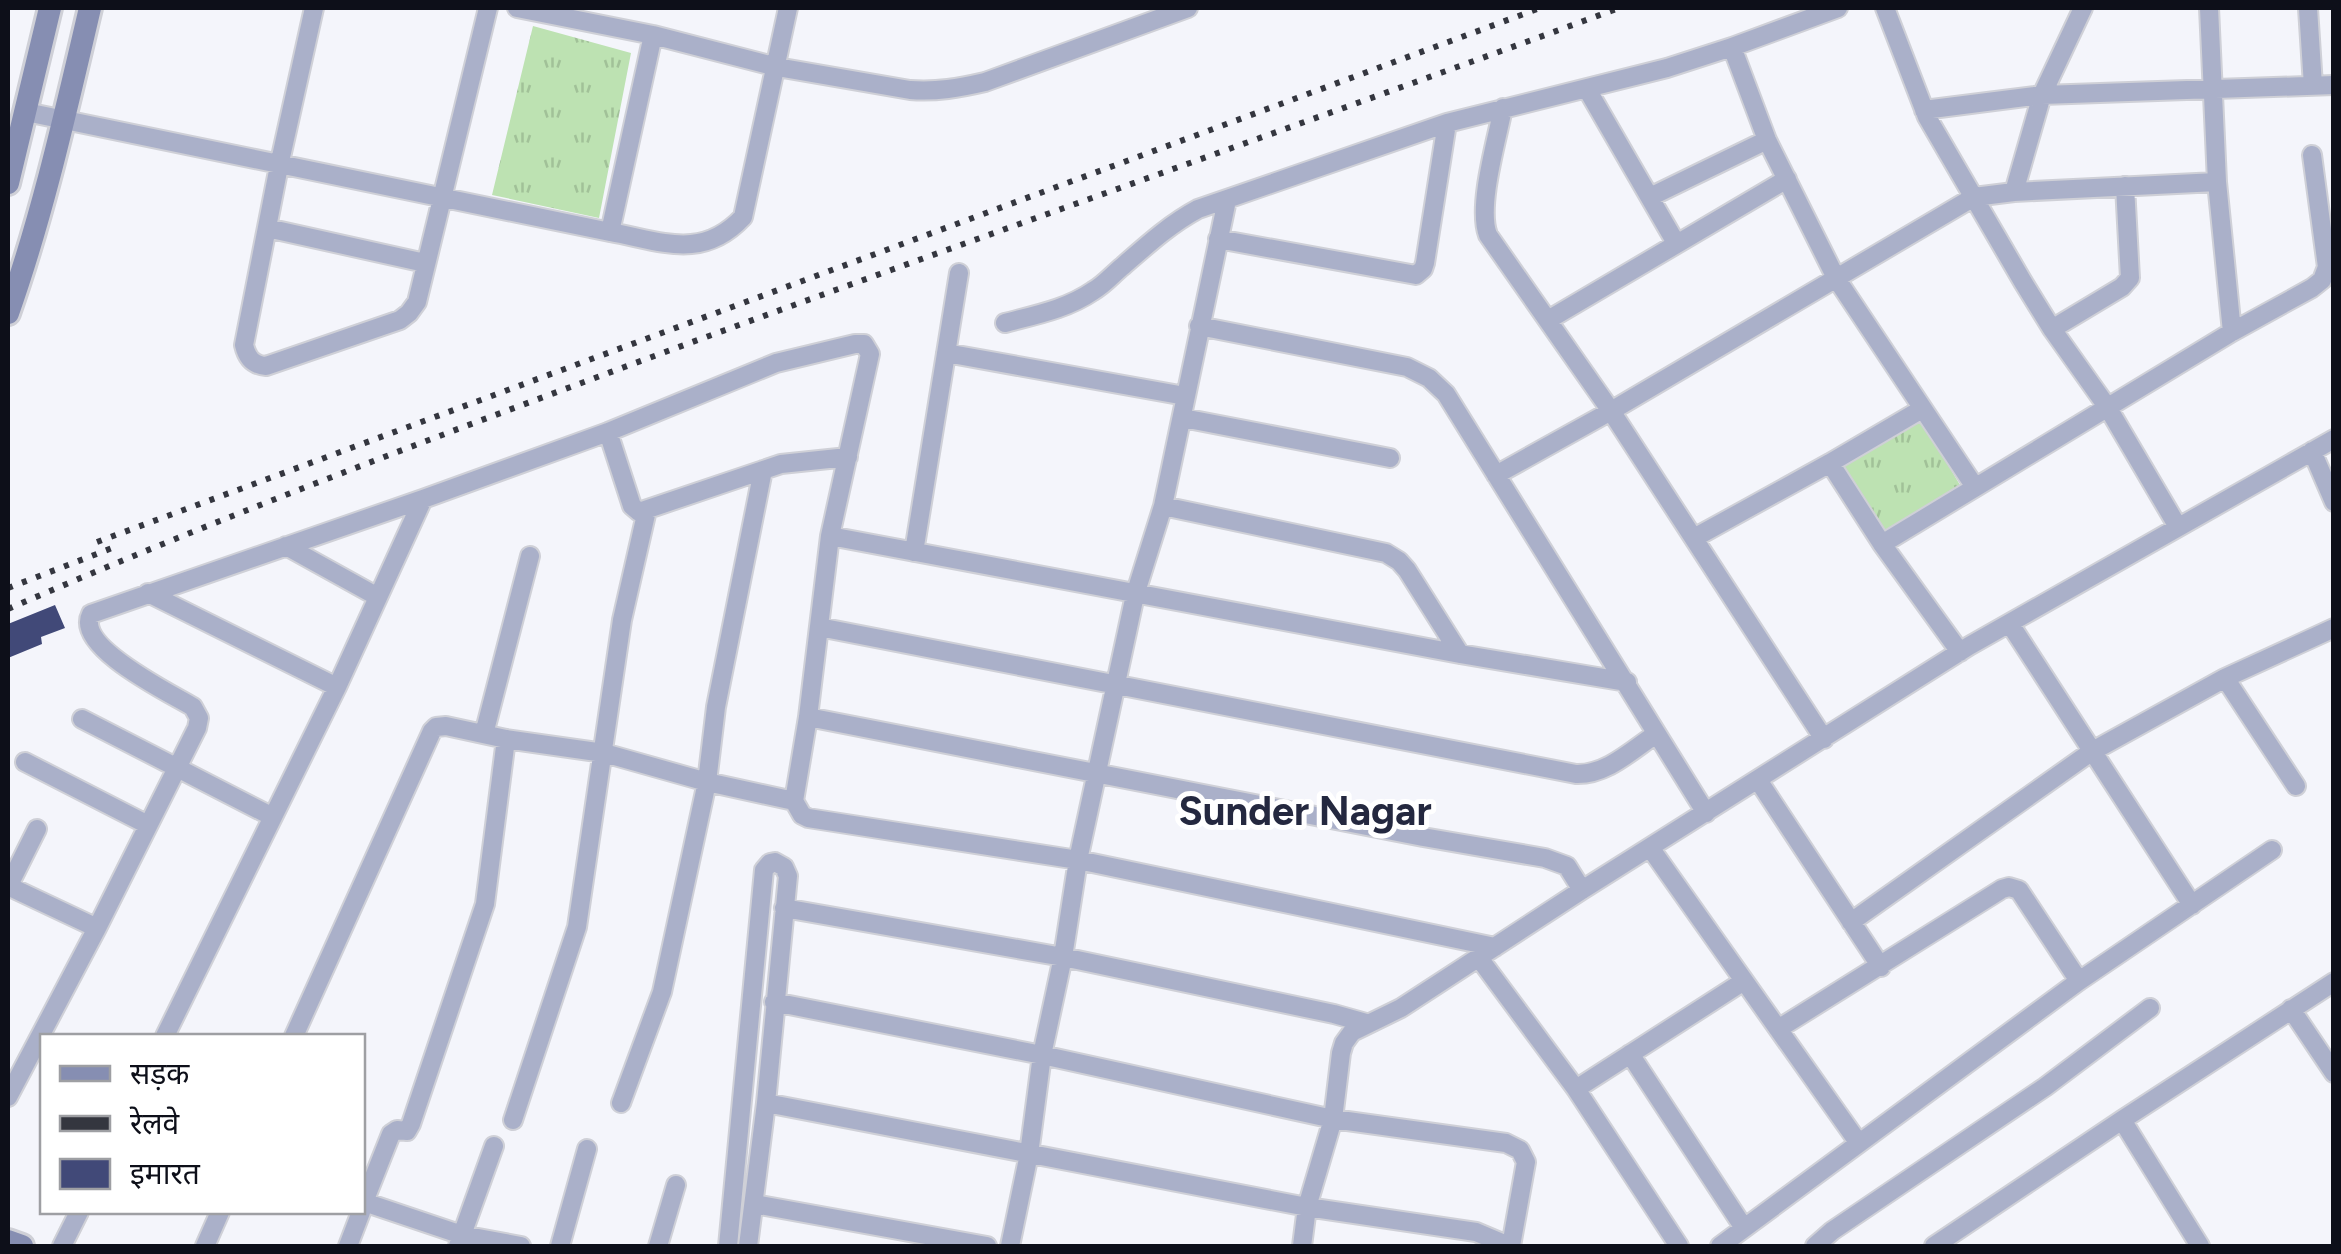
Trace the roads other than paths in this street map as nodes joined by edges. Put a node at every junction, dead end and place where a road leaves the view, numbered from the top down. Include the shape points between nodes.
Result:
1 (50, 8) edge
2 (90, 8) edge
3 (314, 8) edge
4 (488, 8) edge
5 (517, 8) edge
6 (788, 8) edge
7 (1188, 8) edge
8 (1838, 8) edge
9 (1885, 8) edge
10 (2083, 8) edge
11 (2210, 8) edge
12 (2308, 8) edge
13 (652, 34) junction
14 (1732, 47) junction
15 (776, 67) junction
16 (2334, 85) edge
17 (2313, 86) junction
18 (2214, 88) junction
19 (1588, 90) junction
20 (2042, 94) junction
21 (1503, 108) junction
22 (1924, 110) junction
23 (26, 112) junction
24 (64, 122) junction
25 (1447, 123) junction
26 (1768, 140) junction
27 (11, 155) edge
28 (2312, 155) dead end
29 (279, 166) junction
30 (1787, 179) junction
31 (2216, 182) junction
32 (8, 183) edge
33 (2125, 186) junction
34 (2014, 192) junction
35 (1650, 197) junction
36 (1974, 197) junction
37 (440, 198) junction
38 (1227, 200) junction
39 (267, 228) junction
40 (610, 232) junction
41 (1218, 239) junction
42 (1676, 243) junction
43 (426, 264) junction
44 (959, 273) dead end
45 (1836, 278) junction
46 (8, 313) edge
47 (1548, 320) junction
48 (1005, 322) dead end
49 (1199, 326) junction
50 (2052, 328) junction
51 (2232, 332) junction
52 (946, 353) junction
53 (1185, 396) junction
54 (2108, 408) junction
55 (1922, 409) junction
56 (1611, 411) junction
57 (1182, 418) junction
58 (608, 432) junction
59 (2334, 439) edge
60 (2312, 450) junction
61 (848, 456) junction
62 (1390, 458) dead end
63 (1830, 463) junction
64 (763, 470) junction
65 (1496, 475) junction
66 (1975, 486) junction
67 (423, 500) junction
68 (2334, 502) edge
69 (1163, 506) junction
70 (647, 510) junction
71 (2178, 526) junction
72 (830, 536) junction
73 (1694, 538) junction
74 (1882, 544) junction
75 (286, 546) junction
76 (914, 552) junction
77 (530, 556) dead end
78 (148, 594) junction
79 (1136, 595) junction
80 (378, 596) junction
81 (2010, 624) junction
82 (819, 627) junction
83 (2334, 628) edge
84 (1960, 652) junction
85 (1460, 654) junction
86 (2225, 678) junction
87 (1626, 682) junction
88 (1115, 685) junction
89 (337, 686) junction
90 (808, 717) junction
91 (82, 720) dead end
92 (484, 734) junction
93 (1656, 734) junction
94 (1824, 738) junction
95 (506, 739) junction
96 (2091, 752) junction
97 (604, 753) junction
98 (25, 762) dead end
99 (176, 769) junction
100 (1098, 774) junction
101 (1758, 780) junction
102 (707, 782) junction
103 (2296, 786) dead end
104 (794, 802) junction
105 (1706, 813) junction
106 (273, 817) junction
107 (148, 825) junction
108 (37, 829) dead end
109 (1651, 848) junction
110 (2272, 850) dead end
111 (1078, 860) junction
112 (8, 887) edge
113 (1582, 890) junction
114 (2192, 906) junction
115 (784, 908) junction
116 (1851, 922) junction
117 (96, 928) junction
118 (1488, 952) junction
119 (1063, 957) junction
120 (1881, 967) junction
121 (1744, 981) junction
122 (2079, 981) junction
123 (2334, 982) edge
124 (774, 1002) junction
125 (2150, 1008) dead end
126 (2291, 1009) junction
127 (1366, 1024) junction
128 (1778, 1029) junction
129 (41, 1034) edge
130 (166, 1034) edge
131 (295, 1034) edge
132 (40, 1036) edge
133 (1630, 1054) junction
134 (1042, 1056) junction
135 (2334, 1073) edge
136 (1576, 1089) junction
137 (8, 1097) edge
138 (766, 1102) junction
139 (621, 1103) dead end
140 (1333, 1119) junction
141 (513, 1120) dead end
142 (2122, 1120) junction
143 (1858, 1142) junction
144 (494, 1146) dead end
145 (587, 1149) dead end
146 (1029, 1154) junction
147 (676, 1185) dead end
148 (365, 1199) edge
149 (754, 1204) junction
150 (1307, 1207) junction
151 (365, 1208) edge
152 (78, 1214) edge
153 (219, 1214) edge
154 (359, 1214) edge
155 (1744, 1228) junction
156 (8, 1240) edge
157 (460, 1241) edge
158 (22, 1246) edge
159 (62, 1246) edge
160 (205, 1246) edge
161 (348, 1246) edge
162 (520, 1246) edge
163 (560, 1246) edge
164 (658, 1246) edge
165 (728, 1246) edge
166 (748, 1246) edge
167 (987, 1246) edge
168 (1010, 1246) edge
169 (1302, 1246) edge
170 (1510, 1246) edge
171 (1679, 1246) edge
172 (1720, 1246) edge
173 (1814, 1246) edge
174 (1934, 1246) edge
175 (2200, 1246) edge

1 - 23 street
2 - 24 street
3 - 29 street
4 - 37 street
5 - 13 street
6 - 15 street
7 - 15 street via 954,90 910,90
8 - 14 street
9 - 22 street
10 - 20 street
11 - 18 street
12 - 17 street
13 - 15 street
13 - 40 street
14 - 19 street
14 - 26 street
15 - 40 street via 743,217 732,229 704,244 680,245
16 - 17 street
17 - 18 street
18 - 20 street
18 - 31 street
19 - 21 street
19 - 35 street
20 - 22 street
20 - 34 street
21 - 25 street
21 - 47 street via 1484,222
22 - 36 street
23 - 24 street
23 - 27 street
24 - 29 street
24 - 46 street
25 - 38 street
25 - 41 street via 1423,269 1416,275
26 - 30 street
26 - 35 street
27 - 32 street
28 - 51 street via 2326,274
29 - 37 street
29 - 39 street
30 - 42 street
30 - 45 street
31 - 33 street
31 - 51 street
33 - 34 street
33 - 50 street via 2130,278
34 - 36 street
35 - 42 street
36 - 45 street
36 - 50 street
37 - 40 street
37 - 43 street
38 - 41 street
38 - 48 street via 1181,218 1096,290
39 - 43 street
39 - 43 street via 244,345 256,365 400,320 417,302
41 - 49 street
42 - 47 street
44 - 52 street
45 - 55 street
45 - 56 street
47 - 56 street
49 - 53 street
49 - 65 street via 1391,364 1429,378
50 - 54 street
51 - 54 street
52 - 53 street
52 - 76 street
53 - 57 street
54 - 66 street
54 - 71 street
55 - 63 street
55 - 66 street
56 - 65 street
56 - 73 street
57 - 62 street
57 - 69 street
58 - 61 street via 776,363 864,344 870,354
58 - 67 street
58 - 70 street via 634,510
59 - 60 street
60 - 68 street
60 - 71 street
61 - 64 street
61 - 72 street
63 - 73 street
63 - 74 street
64 - 70 street
64 - 102 street
65 - 87 street
66 - 74 street
67 - 75 street
67 - 80 street
69 - 79 street
69 - 85 street via 1386,553 1407,570
70 - 97 street via 622,620
71 - 81 street
72 - 76 street
72 - 82 street
73 - 94 street
74 - 84 street
75 - 78 street
75 - 80 street
76 - 79 street
77 - 92 street
78 - 89 street
78 - 99 street via 91,614 88,627 116,660 197,713 197,728
79 - 85 street
79 - 88 street
80 - 89 street
81 - 84 street
81 - 96 street
82 - 88 street
82 - 90 street
83 - 86 street
84 - 94 street
85 - 87 street
86 - 96 street
86 - 103 street
87 - 93 street
88 - 93 street via 1576,774 1601,771
88 - 100 street
89 - 106 street
90 - 100 street
90 - 104 street
91 - 99 street
92 - 95 street
92 - 131 street via 446,726 432,731
93 - 105 street
94 - 101 street
95 - 97 street
95 - 148 street via 485,904 411,1124 406,1132 392,1131
96 - 114 street
96 - 116 street
97 - 102 street
97 - 141 street via 578,927
98 - 107 street
99 - 106 street
99 - 107 street
100 - 111 street
100 - 113 street via 1546,858 1566,866
101 - 105 street
101 - 116 street
102 - 104 street
102 - 139 street via 662,992
104 - 111 street via 808,818
105 - 109 street
106 - 130 street
107 - 117 street
108 - 112 street
109 - 113 street
109 - 121 street
110 - 114 street
111 - 118 street
111 - 119 street
112 - 117 street
113 - 118 street
114 - 122 street
115 - 119 street
115 - 124 street
115 - 165 street via 788,876 782,865 770,863 764,870
116 - 120 street
117 - 129 street
118 - 127 street
118 - 136 street
119 - 127 street
119 - 134 street
120 - 122 street via 2002,890 2016,888
120 - 128 street
121 - 128 street
121 - 133 street
122 - 143 street
123 - 126 street
124 - 134 street
124 - 138 street
125 - 173 street
126 - 135 street
126 - 142 street
127 - 140 street via 1344,1042
128 - 143 street
132 - 137 street
133 - 136 street
133 - 155 street
134 - 140 street
134 - 146 street
136 - 171 street
138 - 146 street
138 - 149 street
140 - 150 street
140 - 170 street via 1516,1147 1526,1162
142 - 174 street
142 - 175 street
143 - 155 street
144 - 157 street
145 - 163 street
146 - 150 street
146 - 168 street
147 - 164 street
149 - 166 street
149 - 167 street
150 - 169 street
150 - 170 street via 1476,1232
151 - 157 street
152 - 159 street
153 - 160 street
154 - 161 street
155 - 172 street
156 - 158 street
157 - 162 street

